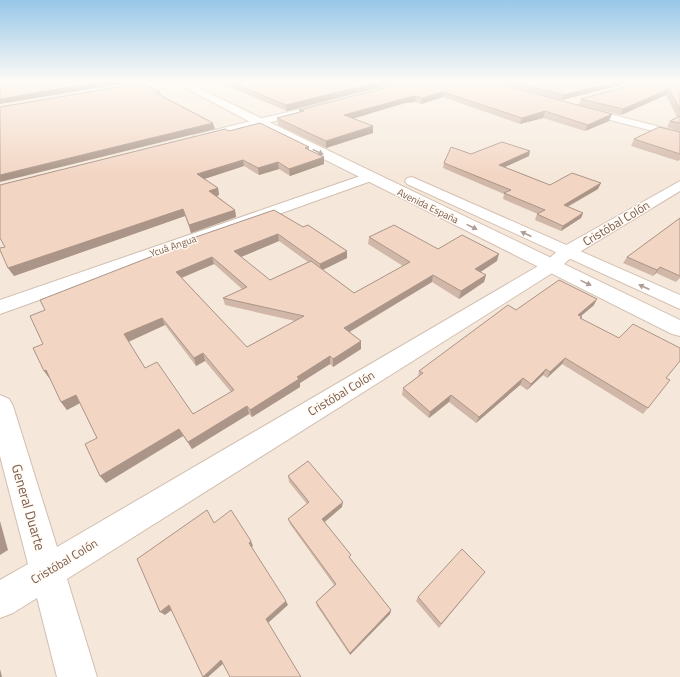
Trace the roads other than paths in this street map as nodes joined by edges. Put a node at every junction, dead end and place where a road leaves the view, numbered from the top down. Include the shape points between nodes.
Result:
1 (249, 113) edge
2 (297, 113) edge
3 (594, 113) edge
4 (259, 117) junction
5 (274, 118) junction
6 (680, 135) edge
7 (189, 140) edge
8 (369, 177) junction
9 (680, 185) edge
10 (559, 259) junction
11 (680, 303) edge
12 (0, 307) edge
13 (680, 329) edge
14 (0, 406) edge
15 (47, 571) junction
16 (0, 600) edge
17 (77, 677) edge

1 - 4 street, Avenida España
2 - 5 street
3 - 6 street
4 - 5 street
4 - 7 street
4 -> 8 street, Avenida España
10 -> 5 street, Avenida España
8 -> 10 street, Avenida España
8 - 12 street, Ycuá Angua
9 - 10 street, Cristóbal Colón
11 -> 10 street, Avenida España
10 -> 13 street, Avenida España
10 - 15 street, Cristóbal Colón
14 - 15 street, General Duarte
15 - 16 street, Cristóbal Colón
15 - 17 street, General Duarte

